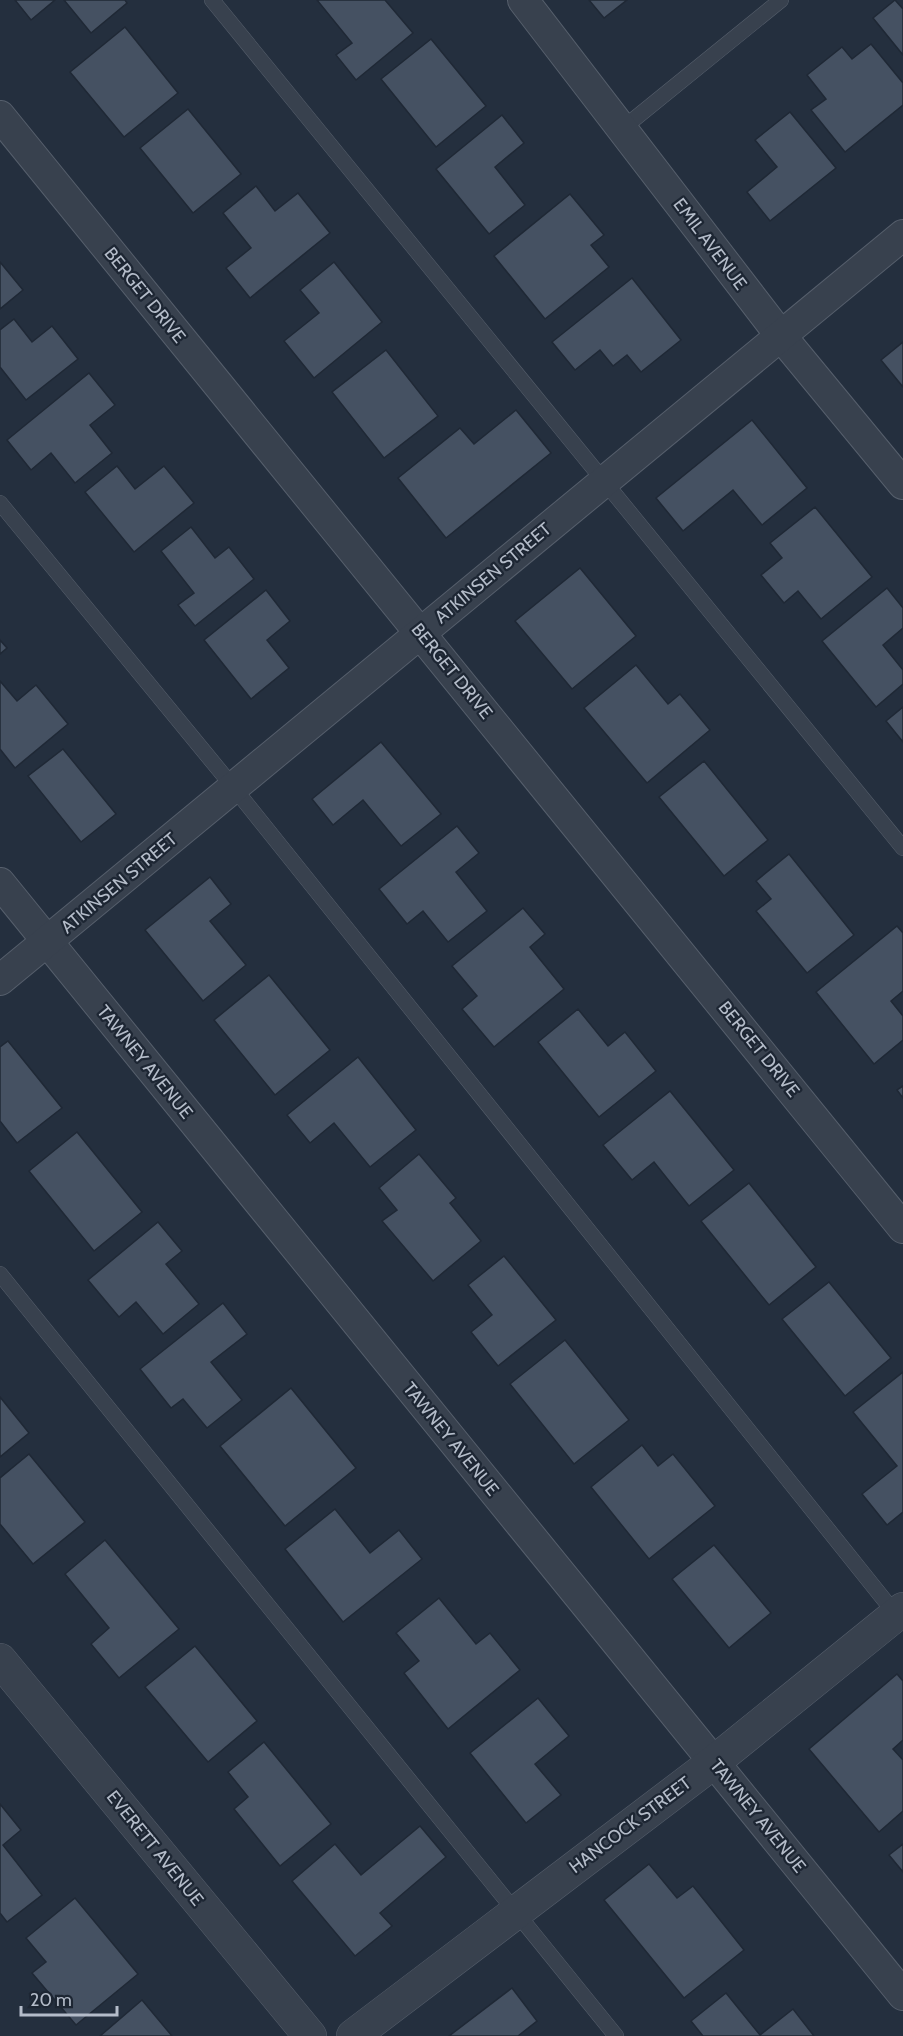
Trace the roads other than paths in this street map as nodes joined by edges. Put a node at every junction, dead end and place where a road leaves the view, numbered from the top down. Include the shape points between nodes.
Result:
1 (212, 0) edge
2 (524, 0) edge
3 (781, 0) edge
4 (0, 116) edge
5 (622, 129) junction
6 (903, 235) edge
7 (781, 336) junction
8 (603, 483) junction
9 (903, 484) edge
10 (0, 503) edge
11 (421, 633) junction
12 (234, 788) junction
13 (903, 849) edge
14 (0, 883) edge
15 (48, 942) junction
16 (0, 980) edge
17 (903, 1228) edge
18 (0, 1274) edge
19 (901, 1615) edge
20 (0, 1660) edge
21 (714, 1762) junction
22 (516, 1912) junction
23 (903, 1995) edge
24 (310, 2036) edge
25 (353, 2036) edge
26 (616, 2036) edge

1 - 8 lane
2 - 5 street, EMIL AVENUE
3 - 5 lane
4 - 11 street, BERGET DRIVE
5 - 7 street, EMIL AVENUE
6 - 7 street, ATKINSEN STREET
7 - 8 street, ATKINSEN STREET
7 - 9 street, EMIL AVENUE
8 - 11 street, ATKINSEN STREET
8 - 13 lane
10 - 12 lane
11 - 12 street, ATKINSEN STREET
11 - 17 street, BERGET DRIVE
12 - 15 street, ATKINSEN STREET
12 - 19 lane
14 - 15 street, TAWNEY AVENUE
15 - 16 street, ATKINSEN STREET
15 - 21 street, TAWNEY AVENUE
18 - 22 lane
19 - 21 street, HANCOCK STREET
20 - 24 street, EVERETT AVENUE
21 - 22 street, HANCOCK STREET
21 - 23 street, TAWNEY AVENUE
22 - 25 street, HANCOCK STREET
22 - 26 lane

